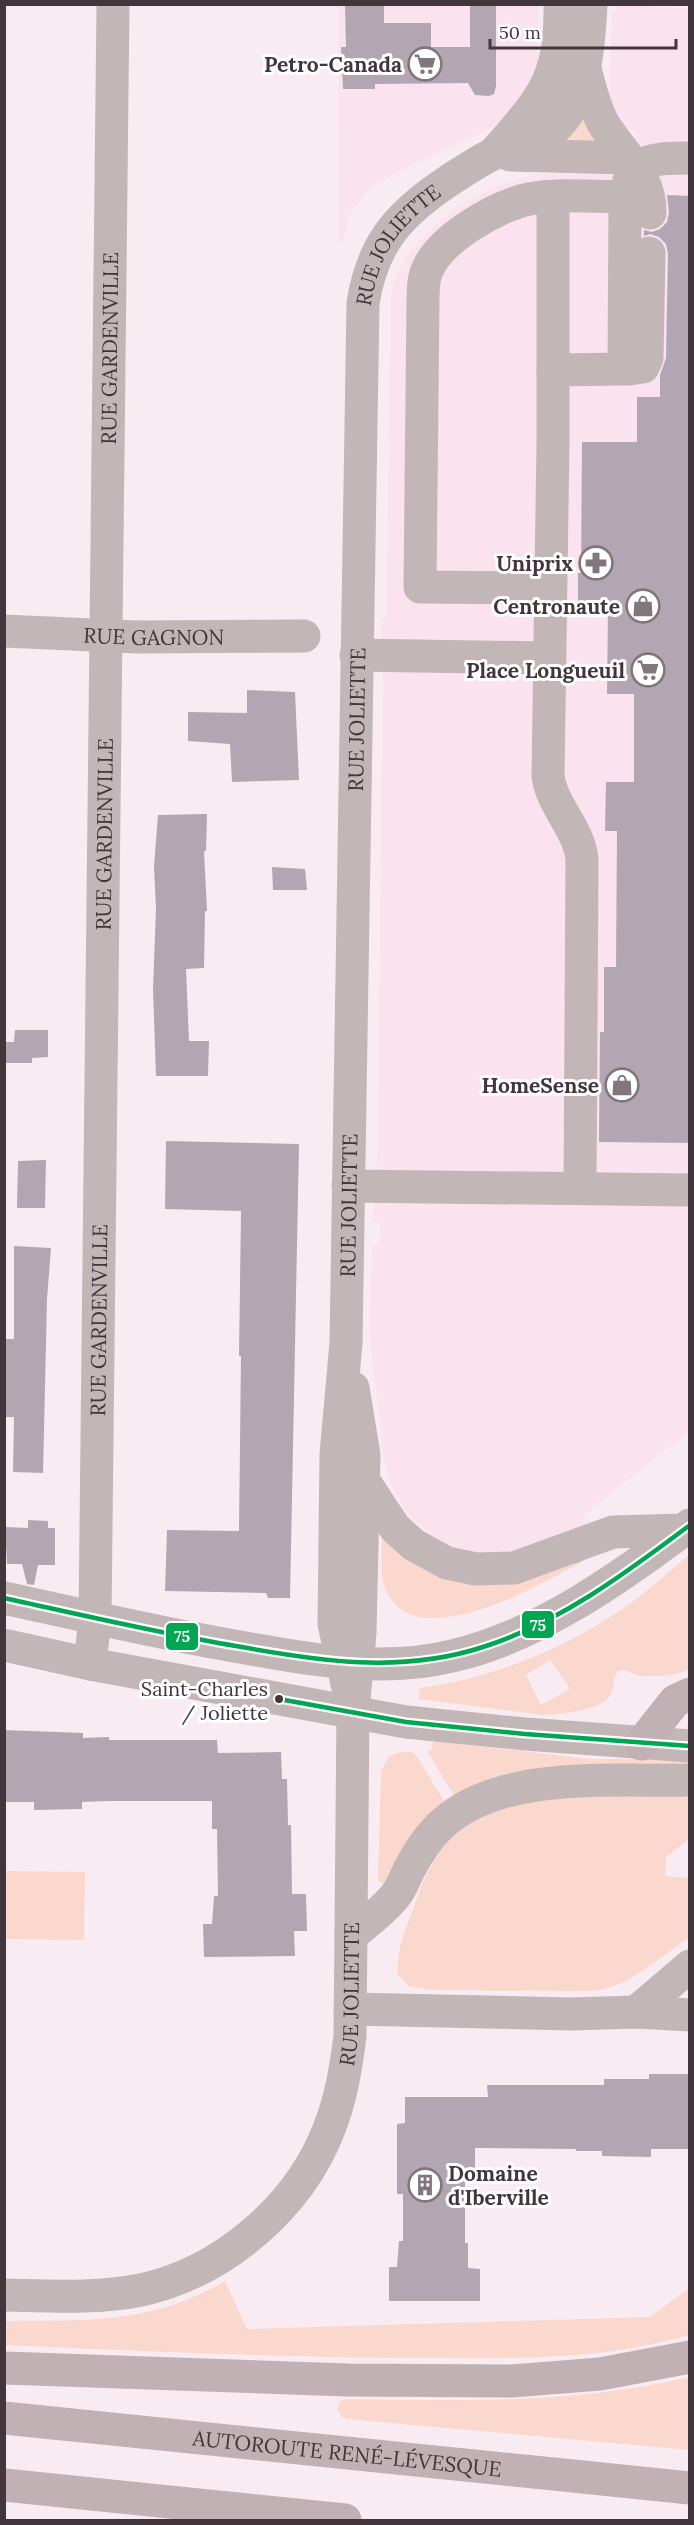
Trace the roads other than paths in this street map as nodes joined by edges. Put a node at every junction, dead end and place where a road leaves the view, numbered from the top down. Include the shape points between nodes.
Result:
1 (113, 4) edge
2 (560, 4) edge
3 (591, 4) edge
4 (585, 69) junction
5 (493, 154) junction
6 (690, 158) edge
7 (635, 184) junction
8 (553, 197) junction
9 (649, 253) dead end
10 (624, 369) junction
11 (553, 370) junction
12 (550, 588) junction
13 (4, 630) edge
14 (107, 636) junction
15 (304, 636) dead end
16 (356, 655) junction
17 (549, 658) junction
18 (348, 1186) junction
19 (580, 1188) junction
20 (690, 1190) edge
21 (346, 1343) junction
22 (364, 1481) junction
23 (687, 1527) edge
24 (4, 1598) edge
25 (95, 1618) junction
26 (4, 1645) edge
27 (349, 1662) junction
28 (90, 1664) junction
29 (690, 1694) edge
30 (353, 1712) junction
31 (641, 1744) junction
32 (690, 1746) edge
33 (690, 1780) edge
34 (351, 1936) junction
35 (690, 1966) edge
36 (350, 2009) junction
37 (636, 2012) junction
38 (690, 2015) edge
39 (4, 2295) edge
40 (690, 2357) edge
41 (4, 2368) edge
42 (4, 2418) edge
43 (4, 2485) edge
44 (690, 2488) edge
45 (345, 2520) edge

1 - 14 street, RUE GARDENVILLE
2 - 5 street, RUE JOLIETTE via 558,52 550,79 536,105
3 - 4 street, RUE JOLIETTE
4 - 5 street, RUE JOLIETTE via 568,109 547,134
4 - 7 street via 597,111
5 - 7 street
5 - 16 street, RUE JOLIETTE via 406,213 384,240 367,280 361,338
6 - 7 street via 657,158
7 - 8 street
7 - 10 street
8 - 11 street
8 - 12 street via 527,200 487,215 442,250 426,274 420,563 420,587
9 - 10 street via 647,358 643,367
10 - 11 street
11 - 12 street
12 - 17 street
13 - 14 street, RUE GAGNON
14 - 15 street, RUE GAGNON
14 - 25 street, RUE GARDENVILLE
16 - 17 street
16 - 18 street, RUE JOLIETTE
17 - 19 street via 549,783 579,843 582,859
18 - 19 street
18 - 21 street, RUE JOLIETTE
19 - 20 street
21 - 22 street, RUE JOLIETTE via 364,1455
21 - 27 street, RUE JOLIETTE via 336,1454 334,1624
22 - 23 street via 395,1528 414,1545 447,1563 476,1569 521,1566 613,1532
22 - 27 street, RUE JOLIETTE via 360,1633
23 - 27 street via 583,1599 507,1638 438,1659 396,1664
24 - 25 street
25 - 27 street via 200,1640
25 - 28 street, RUE GARDENVILLE
26 - 28 street
27 - 30 street, RUE JOLIETTE
28 - 30 street
29 - 31 highway via 675,1701
30 - 31 street via 406,1722
30 - 34 street, RUE JOLIETTE
31 - 32 street
33 - 34 street via 547,1784 511,1789 482,1799 441,1825 419,1853 396,1896
34 - 36 street, RUE JOLIETTE
35 - 37 street
36 - 37 street
36 - 39 street, RUE JOLIETTE via 344,2081 329,2131 296,2188 242,2242 190,2273 141,2290 96,2295
37 - 38 street
40 - 41 highway via 592,2375 512,2381 348,2380
42 - 44 highway, AUTOROUTE RENÉ-LÉVESQUE
43 - 45 highway

